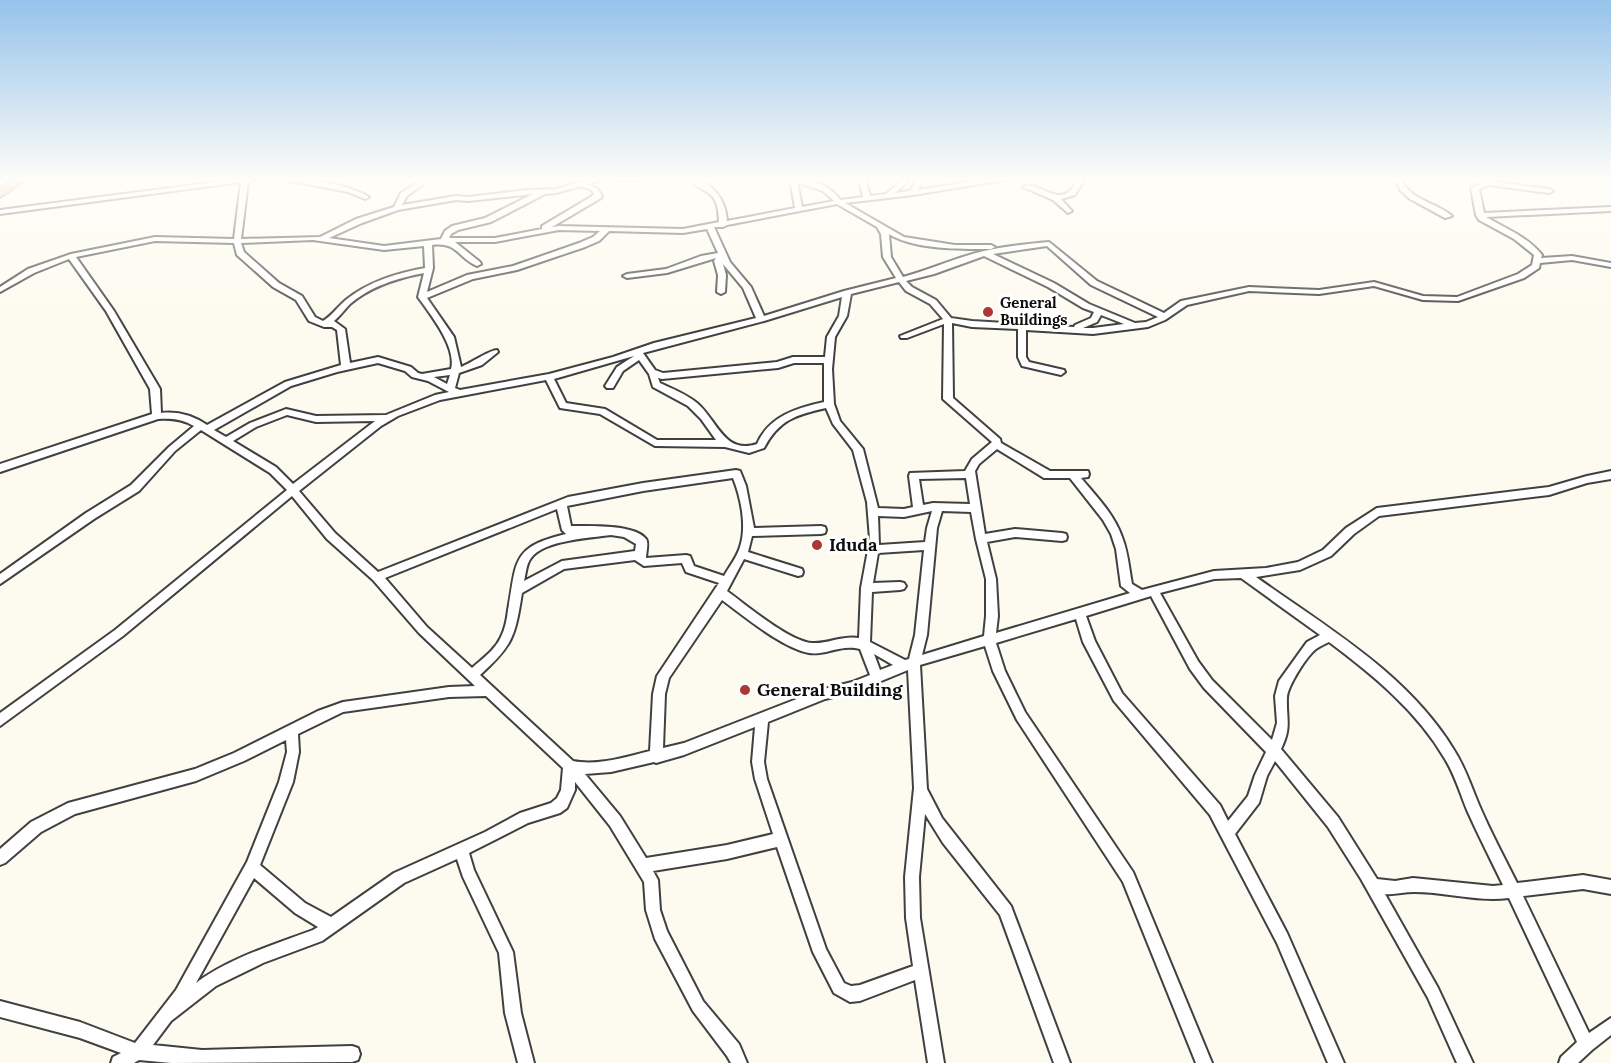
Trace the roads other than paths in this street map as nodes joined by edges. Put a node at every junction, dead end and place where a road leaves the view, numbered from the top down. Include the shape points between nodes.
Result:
1 (710, 227) edge
2 (880, 227) edge
3 (239, 228) edge
4 (345, 228) edge
5 (457, 228) edge
6 (546, 228) edge
7 (705, 228) edge
8 (881, 228) edge
9 (1498, 228) edge
10 (606, 230) junction
11 (536, 234) junction
12 (321, 239) junction
13 (237, 241) junction
14 (444, 241) junction
15 (424, 244) junction
16 (1021, 248) junction
17 (984, 253) junction
18 (722, 255) junction
19 (71, 256) junction
20 (967, 258) junction
21 (998, 260) junction
22 (1539, 261) junction
23 (477, 264) dead end
24 (1611, 264) edge
25 (426, 270) junction
26 (627, 276) dead end
27 (900, 279) junction
28 (0, 290) edge
29 (722, 292) dead end
30 (847, 293) junction
31 (422, 297) junction
32 (1099, 311) junction
33 (1164, 316) junction
34 (761, 319) junction
35 (948, 320) junction
36 (324, 324) junction
37 (1135, 326) junction
38 (1022, 328) junction
39 (1072, 329) junction
40 (904, 336) dead end
41 (494, 351) dead end
42 (638, 354) junction
43 (829, 360) junction
44 (346, 366) junction
45 (457, 370) junction
46 (1061, 372) dead end
47 (654, 373) junction
48 (423, 376) junction
49 (549, 377) junction
50 (610, 386) dead end
51 (450, 388) junction
52 (460, 394) junction
53 (829, 404) junction
54 (157, 416) junction
55 (386, 418) junction
56 (204, 427) junction
57 (225, 442) junction
58 (725, 444) junction
59 (996, 444) junction
60 (0, 468) edge
61 (970, 474) junction
62 (1611, 475) edge
63 (293, 490) junction
64 (561, 504) junction
65 (938, 508) junction
66 (977, 508) junction
67 (919, 510) junction
68 (873, 512) junction
69 (821, 530) dead end
70 (610, 531) junction
71 (749, 532) junction
72 (1062, 537) dead end
73 (981, 539) junction
74 (930, 546) junction
75 (874, 549) junction
76 (743, 554) junction
77 (640, 556) junction
78 (798, 572) dead end
79 (1242, 573) junction
80 (377, 577) junction
81 (0, 580) edge
82 (900, 586) dead end
83 (1127, 586) junction
84 (723, 587) junction
85 (867, 588) junction
86 (519, 590) junction
87 (1147, 593) junction
88 (1126, 599) junction
89 (1079, 612) junction
90 (1331, 635) junction
91 (989, 639) junction
92 (864, 645) junction
93 (910, 664) junction
94 (472, 675) junction
95 (877, 677) junction
96 (487, 691) junction
97 (0, 720) edge
98 (762, 720) junction
99 (291, 731) junction
100 (1273, 750) junction
101 (656, 757) junction
102 (570, 766) junction
103 (921, 788) junction
104 (1228, 832) junction
105 (782, 839) junction
106 (461, 850) junction
107 (0, 858) edge
108 (641, 866) junction
109 (252, 867) junction
110 (1372, 886) junction
111 (1611, 887) edge
112 (1514, 891) junction
113 (332, 925) junction
114 (921, 971) junction
115 (0, 1009) edge
116 (165, 1016) junction
117 (1611, 1026) edge
118 (1586, 1044) junction
119 (138, 1052) junction
120 (352, 1054) dead end
121 (203, 1061) edge
122 (119, 1063) edge
123 (526, 1063) edge
124 (739, 1063) edge
125 (936, 1063) edge
126 (1062, 1063) edge
127 (1204, 1063) edge
128 (1336, 1063) edge
129 (1465, 1063) edge
130 (1567, 1063) edge

1 - 18 street
2 - 27 street via 885,234 887,259
3 - 13 street
4 - 12 street
5 - 14 street
6 - 11 street
7 - 10 street via 665,232
8 - 16 street via 902,239 932,244
9 - 22 street via 1526,243
10 - 11 street via 559,228
10 - 31 street via 582,245 514,268 470,277
11 - 14 street
12 - 13 street
12 - 15 street via 378,248
13 - 19 street via 159,238
13 - 36 street via 244,259 299,298 308,316
14 - 15 street
14 - 23 street
15 - 25 street via 428,243
16 - 17 street
16 - 33 street via 1048,244 1094,283
17 - 20 street
17 - 21 street
18 - 26 street via 667,271
18 - 29 street via 718,261
18 - 34 street via 747,287
19 - 28 street via 31,271
19 - 54 street via 110,311 155,389
20 - 21 street
20 - 27 street
21 - 32 street
22 - 24 street via 1572,258
22 - 33 street via 1521,276 1458,299 1423,298 1374,284 1320,292 1249,289 1185,302
25 - 31 street
25 - 36 street via 389,279 364,291
27 - 30 street
27 - 35 street via 909,289 933,302
30 - 34 street
30 - 43 street via 843,316 832,333
31 - 45 street via 450,337
32 - 37 street
32 - 39 street via 1094,321
33 - 37 street
34 - 42 street
35 - 38 street
35 - 40 street
35 - 59 street via 948,399 992,435
36 - 44 street via 341,329
37 - 39 street
38 - 39 street
38 - 46 street via 1025,364
41 - 45 street via 476,366
42 - 47 street
42 - 49 street
42 - 50 street via 620,369
43 - 47 street via 793,360 686,375
43 - 53 street
44 - 48 street via 379,360
44 - 56 street via 283,386
45 - 48 street
45 - 51 street
47 - 58 street via 656,385 697,408
48 - 51 street
49 - 52 street
49 - 58 street via 562,405 602,411 652,442
51 - 52 street
52 - 55 street via 427,401
53 - 58 street via 794,413 765,433 757,448
53 - 68 street via 836,422 858,449
54 - 56 street via 178,415
54 - 60 street
55 - 57 street via 315,419 286,412
55 - 63 street
56 - 57 street
56 - 81 street via 172,449 135,488
57 - 63 street via 273,470
59 - 61 street via 972,464
59 - 83 street via 1045,474 1079,474 1116,534
61 - 66 street
61 - 67 street via 914,476
62 - 79 street via 1549,491 1383,510 1361,522 1311,563 1282,571
63 - 80 street via 331,536
63 - 97 street via 119,633
64 - 70 street via 567,530
64 - 71 street via 735,473
64 - 80 street
65 - 66 street
65 - 67 street
65 - 74 street
66 - 73 street
67 - 68 street
68 - 75 street
69 - 71 street
70 - 77 street via 641,540
70 - 86 street via 550,543 529,553 522,561
71 - 76 street
72 - 73 street via 1015,533
73 - 91 street via 991,579
74 - 75 street
74 - 93 street via 921,634
75 - 85 street
76 - 78 street
76 - 84 street
77 - 84 street via 644,562 686,559 689,568
77 - 86 street via 562,565
79 - 87 street via 1214,575
79 - 90 street
80 - 94 street via 423,630
82 - 85 street
83 - 87 street
83 - 88 street
84 - 92 street via 760,621 808,648 848,642
84 - 101 street via 663,676
85 - 92 street
86 - 94 street via 505,641
87 - 88 street
87 - 100 street via 1194,665 1227,705
88 - 89 street
89 - 91 street
89 - 104 street via 1089,642 1118,697 1215,810
90 - 100 street via 1311,646 1285,681 1281,735
90 - 112 street via 1399,694 1437,736 1458,769
91 - 93 street
91 - 127 street via 1011,700 1128,877
92 - 93 street
92 - 95 street
93 - 95 street
93 - 103 street
94 - 96 street
95 - 98 street
96 - 99 street via 449,692 344,707
96 - 102 street
98 - 101 street
98 - 105 street via 759,770
99 - 107 street via 195,775 67,810 36,827
99 - 109 street via 293,752 286,782
100 - 104 street via 1254,799
100 - 110 street via 1324,809
101 - 102 street via 611,766
102 - 106 street via 570,784 562,803
102 - 108 street via 615,821
103 - 114 street via 912,878
103 - 126 street via 941,826 1006,911
104 - 128 street via 1282,938
105 - 108 street
105 - 114 street via 820,952 839,988 850,994 860,993
106 - 113 street via 391,882
106 - 123 street via 506,952 513,1013
108 - 124 street via 651,879 653,910 660,934 698,1006
109 - 113 street via 294,904
109 - 116 street via 207,951
110 - 112 street
110 - 129 street via 1444,1016
111 - 112 street via 1583,882
112 - 118 street
113 - 116 street via 317,936 211,981
114 - 125 street
115 - 119 street via 80,1030
116 - 119 street
117 - 118 street
118 - 130 street
119 - 121 street
119 - 122 street
120 - 121 street

